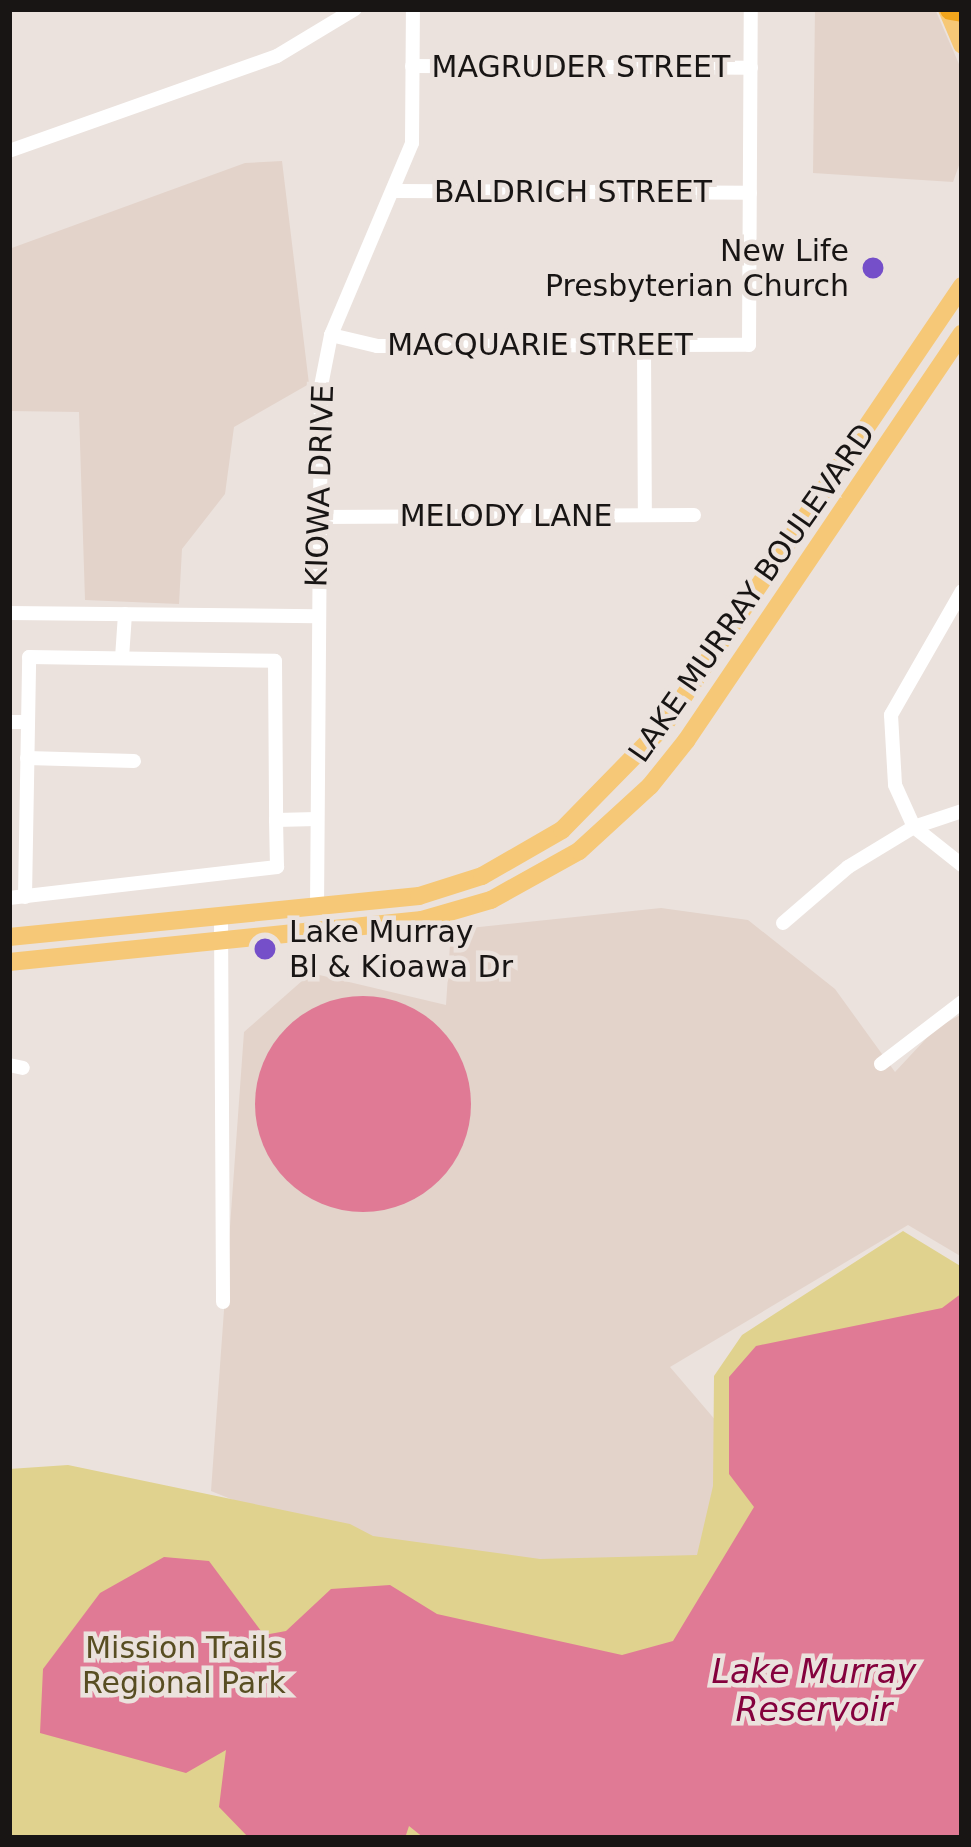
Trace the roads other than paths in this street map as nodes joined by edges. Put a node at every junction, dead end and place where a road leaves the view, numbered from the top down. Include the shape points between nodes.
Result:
1 (413, 9) edge
2 (751, 9) edge
3 (949, 9) edge
4 (962, 11) edge
5 (344, 12) edge
6 (962, 45) edge
7 (412, 66) junction
8 (751, 68) junction
9 (9, 151) edge
10 (395, 191) junction
11 (750, 193) junction
12 (962, 286) edge
13 (954, 315) edge
14 (962, 334) edge
15 (332, 335) junction
16 (644, 348) junction
17 (845, 460) junction
18 (868, 474) junction
19 (645, 514) junction
20 (694, 515) dead end
21 (318, 517) junction
22 (962, 591) edge
23 (9, 613) edge
24 (124, 614) junction
25 (316, 616) junction
26 (962, 617) edge
27 (940, 621) junction
28 (122, 658) junction
29 (9, 722) edge
30 (28, 722) junction
31 (27, 758) junction
32 (134, 761) dead end
33 (962, 811) edge
34 (317, 819) junction
35 (276, 820) junction
36 (914, 827) junction
37 (962, 865) edge
38 (17, 897) edge
39 (317, 908) junction
40 (221, 915) junction
41 (783, 922) dead end
42 (9, 937) edge
43 (222, 940) junction
44 (9, 962) edge
45 (962, 1002) edge
46 (881, 1064) dead end
47 (223, 1302) dead end

1 - 7 street, KIOWA DRIVE
2 - 8 street
3 - 4 highway
3 - 6 main road
5 - 9 street via 226,77 40,134
7 - 8 street, MAGRUDER STREET
7 - 10 street, KIOWA DRIVE via 412,143
8 - 11 street
10 - 11 street, BALDRICH STREET
10 - 15 street, KIOWA DRIVE
11 - 16 street, MACQUARIE STREET via 749,345
12 - 13 main road, LAKE MURRAY BOULEVARD
13 - 17 main road, LAKE MURRAY BOULEVARD
14 - 18 main road, LAKE MURRAY BOULEVARD
15 - 16 street, MACQUARIE STREET via 392,346
15 - 21 street, KIOWA DRIVE via 318,421
16 - 19 street
17 - 18 main road
17 - 39 main road, LAKE MURRAY BOULEVARD via 663,727 562,830 445,888
18 - 43 main road, LAKE MURRAY BOULEVARD via 686,741 578,851 490,900 422,920
19 - 20 street, MELODY LANE
19 - 21 street, MELODY LANE
21 - 25 street, KIOWA DRIVE
22 - 27 street
23 - 24 street
24 - 25 street
24 - 28 street
25 - 34 street, KIOWA DRIVE
26 - 27 street
27 - 36 street via 891,715 895,785
28 - 30 street via 29,657
28 - 35 street via 275,661
29 - 30 street
30 - 31 street
31 - 32 street
31 - 38 street
33 - 36 street
34 - 35 street
34 - 39 street, KIOWA DRIVE
35 - 38 street via 277,867
36 - 37 street
36 - 41 street via 848,867
39 - 40 main road, LAKE MURRAY BOULEVARD
40 - 42 main road, LAKE MURRAY BOULEVARD
40 - 43 street
43 - 44 main road, LAKE MURRAY BOULEVARD
43 - 47 street
45 - 46 street

